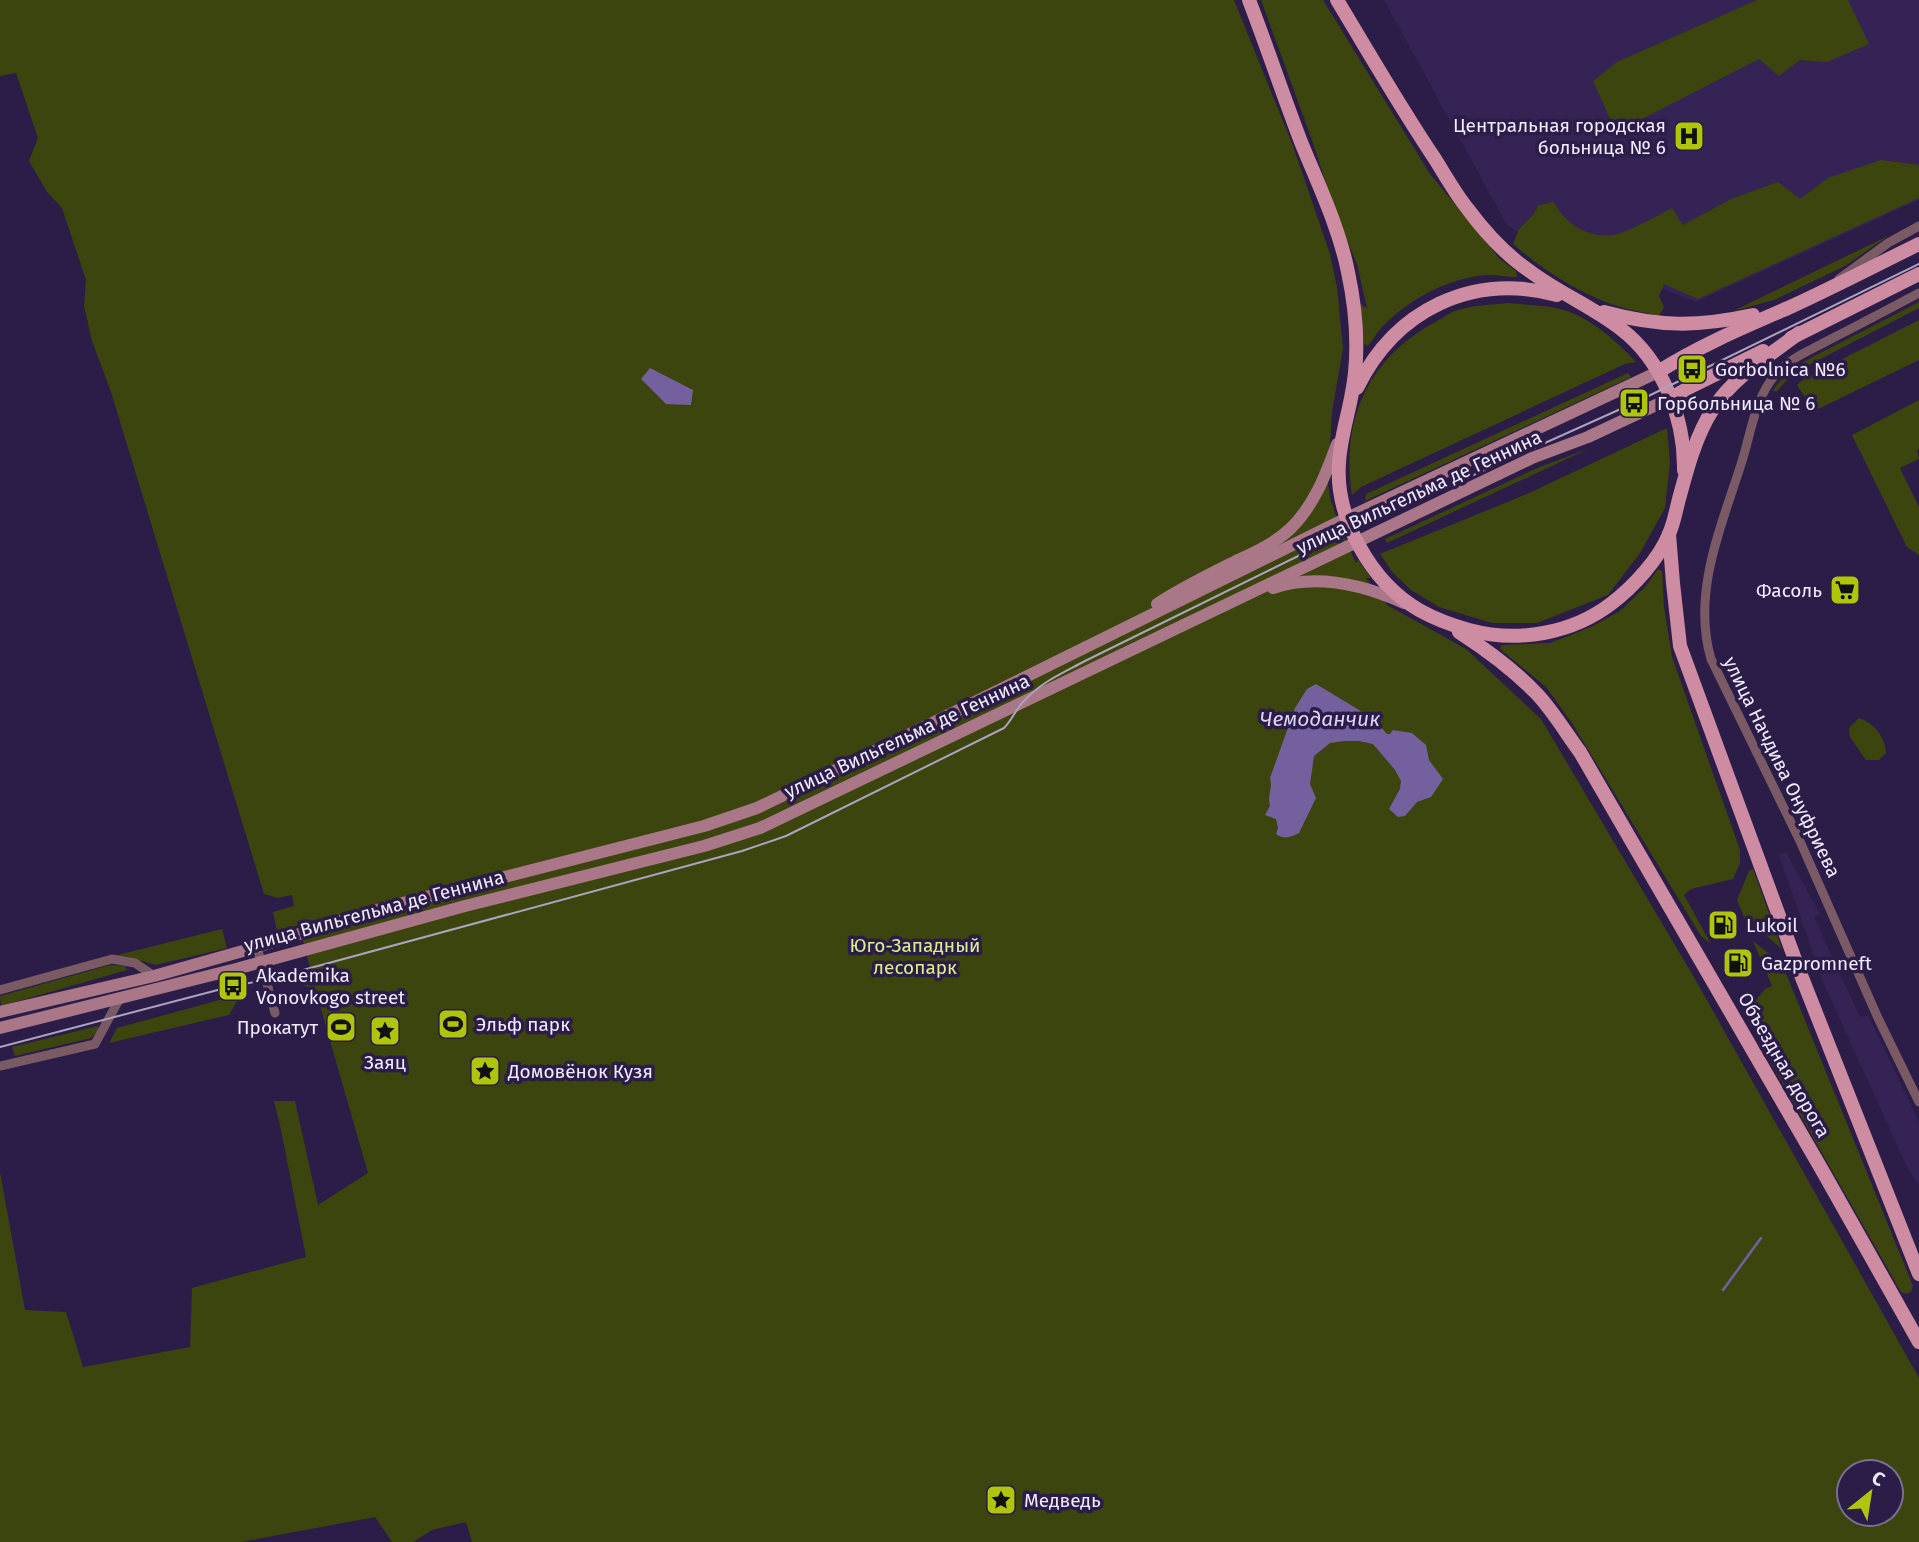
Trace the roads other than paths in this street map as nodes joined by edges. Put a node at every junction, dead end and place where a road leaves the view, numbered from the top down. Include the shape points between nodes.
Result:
1 (1249, 0) edge
2 (1337, 0) edge
3 (1919, 226) edge
4 (1919, 244) edge
5 (1919, 274) edge
6 (1826, 290) junction
7 (1919, 293) edge
8 (1572, 299) junction
9 (1590, 308) junction
10 (1789, 308) junction
11 (1798, 334) junction
12 (1658, 372) junction
13 (1671, 398) junction
14 (1351, 399) junction
15 (1346, 421) junction
16 (1684, 482) junction
17 (1347, 518) junction
18 (1669, 534) junction
19 (1357, 541) junction
20 (1240, 600) junction
21 (1416, 609) junction
22 (1447, 624) junction
23 (1091, 644) junction
24 (257, 947) junction
25 (261, 962) junction
26 (154, 976) junction
27 (0, 990) edge
28 (120, 998) junction
29 (0, 1012) edge
30 (275, 1013) dead end
31 (0, 1028) edge
32 (0, 1066) edge
33 (1919, 1102) edge
34 (1919, 1274) edge
35 (1919, 1342) edge

1 - 14 main road via 1348,270 1356,330
2 - 8 main road via 1467,209 1529,271
3 - 6 street via 1888,243
4 - 6 main road
5 - 11 main road
6 - 10 main road
7 - 33 street, улица Начдива Онуфриева via 1796,358 1774,376 1764,393 1711,555 1705,601 1711,659
8 - 9 main road
8 - 14 main road via 1510,288 1433,306 1392,335
9 - 10 main road via 1635,320 1686,325
9 - 12 main road via 1622,329
10 - 12 main road via 1746,325
11 - 13 main road
11 - 16 main road via 1719,399 1694,448
12 - 13 main road
12 - 17 main road, улица Вильгельма де Геннина
13 - 16 main road via 1681,434
13 - 19 main road, улица Вильгельма де Геннина
14 - 15 main road
15 - 17 main road via 1339,481
15 - 23 main road via 1323,481 1287,531
16 - 18 main road
17 - 19 main road
17 - 23 main road, улица Вильгельма де Геннина
18 - 22 main road via 1636,581 1609,605 1578,622 1541,634 1506,637
18 - 34 main road, Объездная дорога via 1680,646 1797,965
19 - 20 main road, улица Вильгельма де Геннина
19 - 21 main road via 1387,584
20 - 21 main road via 1284,584 1317,581 1361,587
20 - 25 main road, улица Вильгельма де Геннина via 760,828
21 - 22 main road
22 - 35 main road, Объездная дорога via 1483,647 1538,695 1580,752
23 - 24 main road, улица Вильгельма де Геннина via 757,808 387,907
24 - 25 street
24 - 26 main road, улица Вильгельма де Геннина
25 - 28 main road, улица Вильгельма де Геннина
25 - 30 street
26 - 27 street via 135,963 112,959
26 - 29 main road, улица Вильгельма де Геннина
28 - 31 main road, улица Вильгельма де Геннина
28 - 32 street via 95,1044

